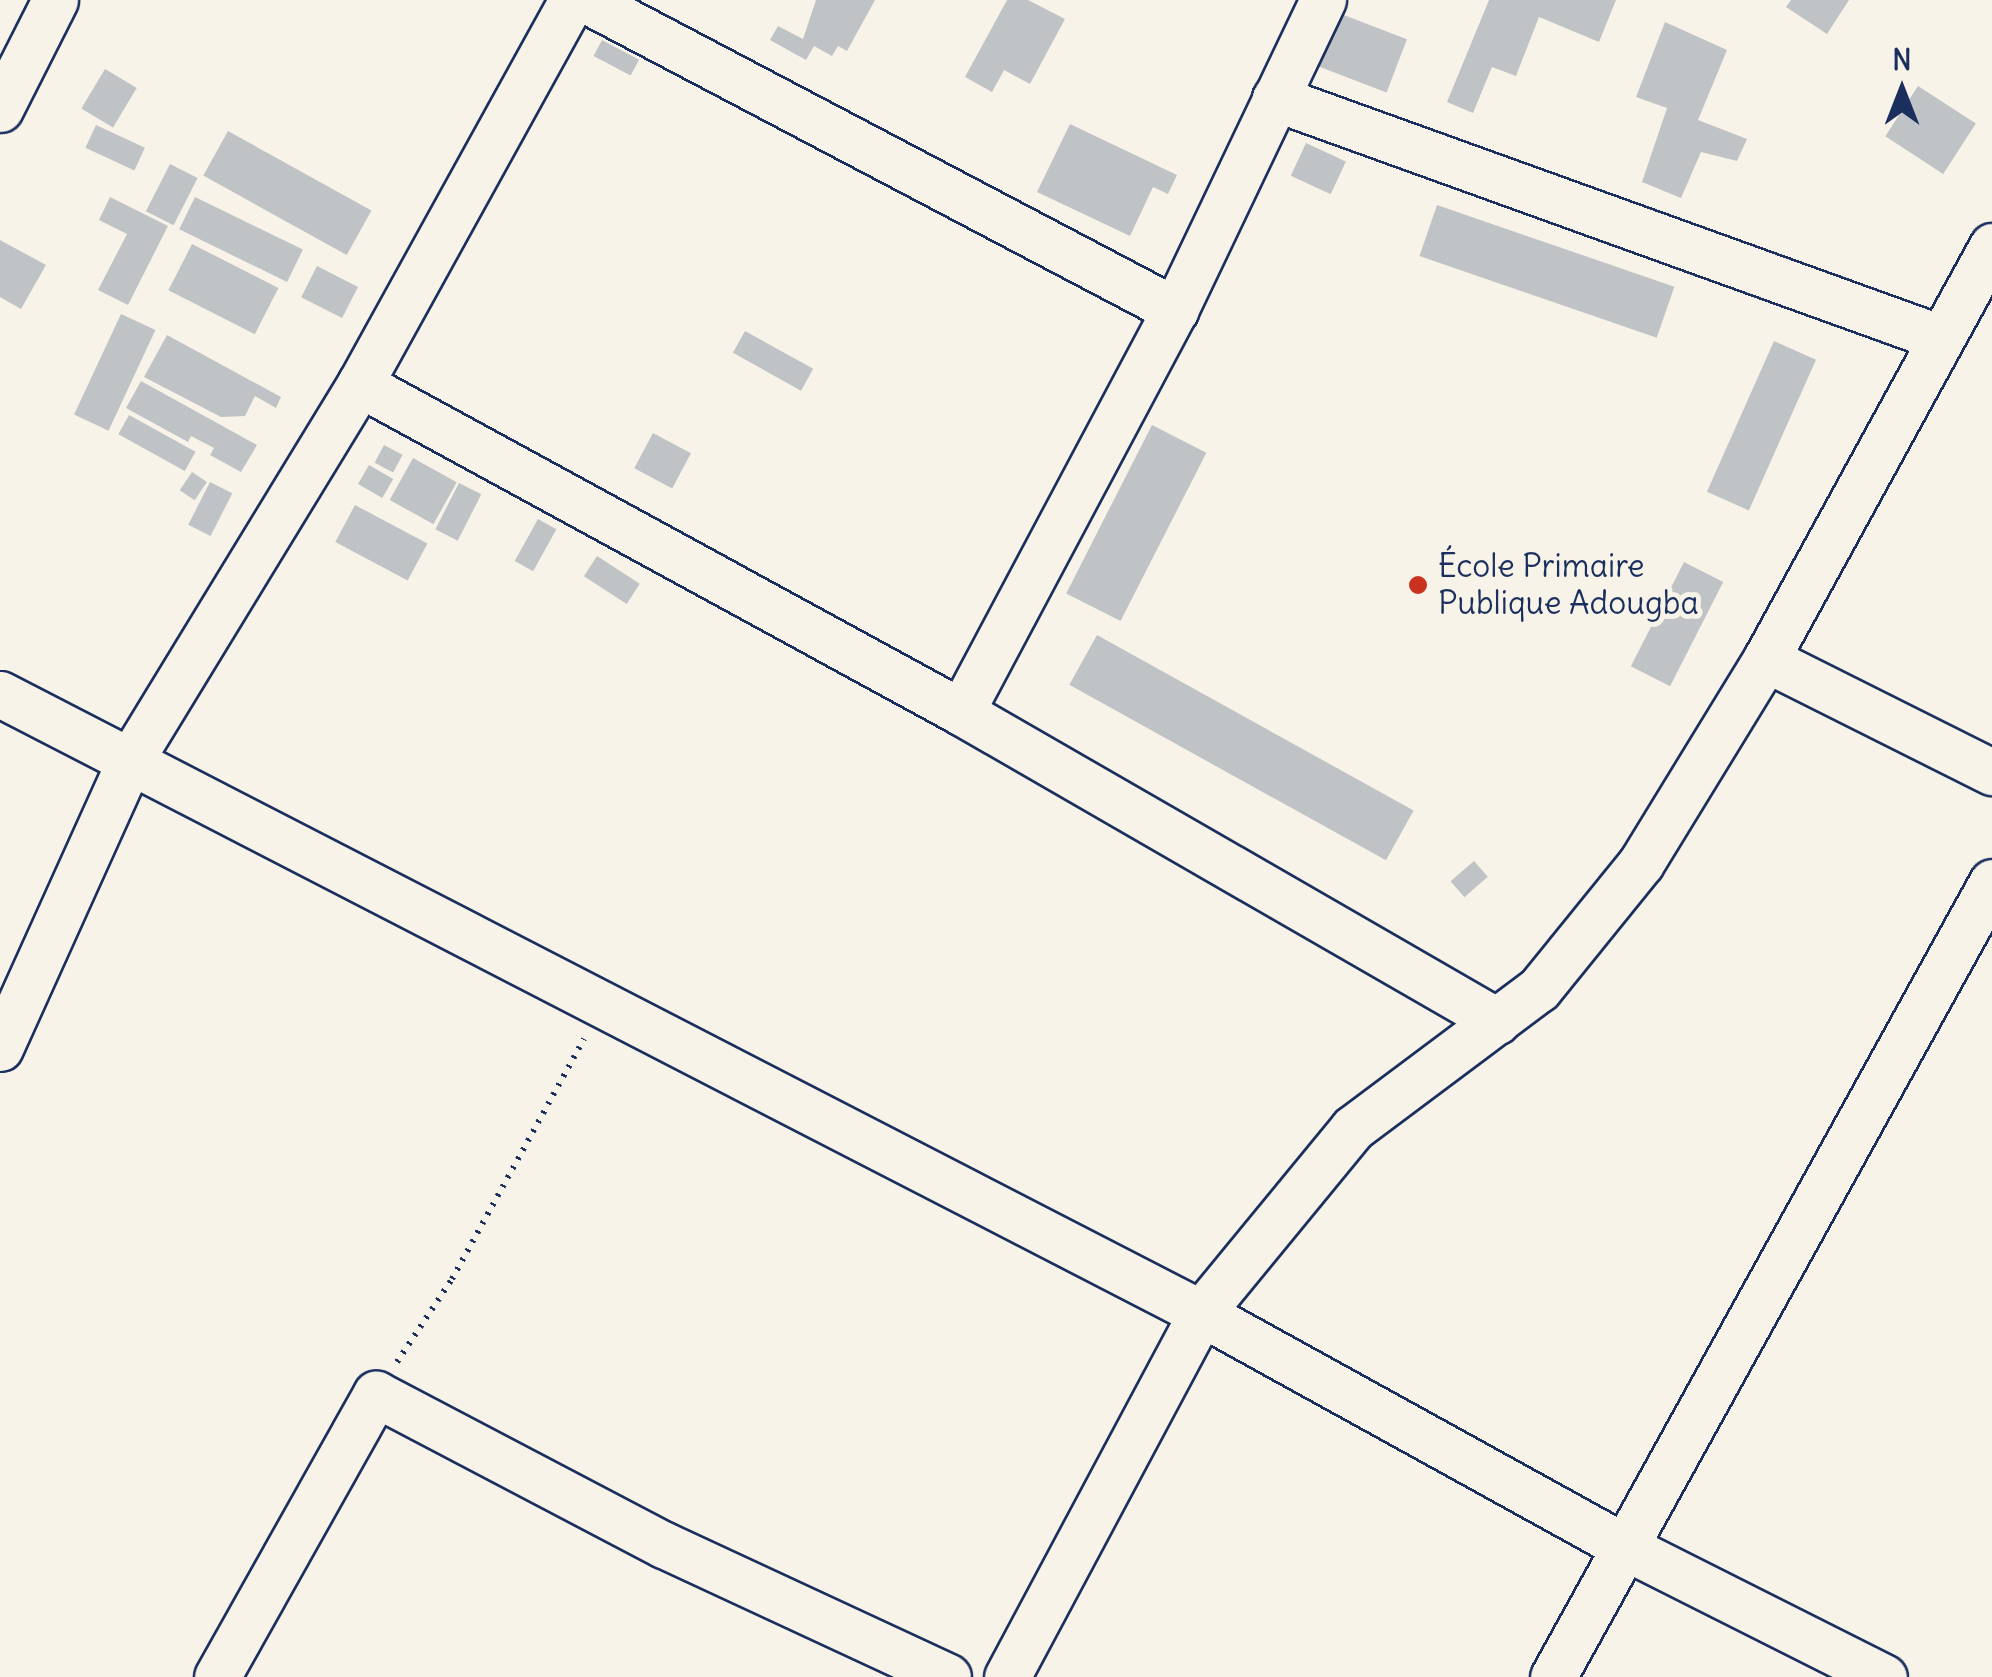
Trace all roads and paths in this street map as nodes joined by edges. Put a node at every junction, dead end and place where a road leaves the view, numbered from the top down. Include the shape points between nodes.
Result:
1 (55, 0) edge
2 (572, 0) edge
3 (586, 0) edge
4 (1323, 0) edge
5 (1276, 98) junction
6 (0, 109) edge
7 (1988, 263) edge
8 (1174, 310) junction
9 (1941, 338) junction
10 (360, 384) junction
11 (1766, 659) junction
12 (0, 694) edge
13 (961, 712) junction
14 (128, 764) junction
15 (1992, 772) edge
16 (1992, 882) edge
17 (605, 1004) junction
18 (1496, 1021) junction
19 (0, 1048) edge
20 (1202, 1313) junction
21 (376, 1394) junction
22 (1623, 1546) junction
23 (217, 1677) edge
24 (948, 1677) edge
25 (1007, 1677) edge
26 (1553, 1677) edge
27 (1884, 1677) edge

1 - 6 street
2 - 10 street
3 - 8 street
4 - 5 street
5 - 8 street
5 - 9 street
7 - 9 street
8 - 13 street
9 - 11 street
10 - 13 street
10 - 14 street
11 - 15 street
11 - 18 street via 1641,863 1589,933 1539,989
12 - 14 street
13 - 18 street
14 - 17 street
14 - 19 street
16 - 22 street
17 - 20 street
17 - 21 path via 452,1279
18 - 20 street via 1354,1128
20 - 22 street
20 - 25 street
21 - 23 street
21 - 24 street via 664,1545
22 - 26 street
22 - 27 street

